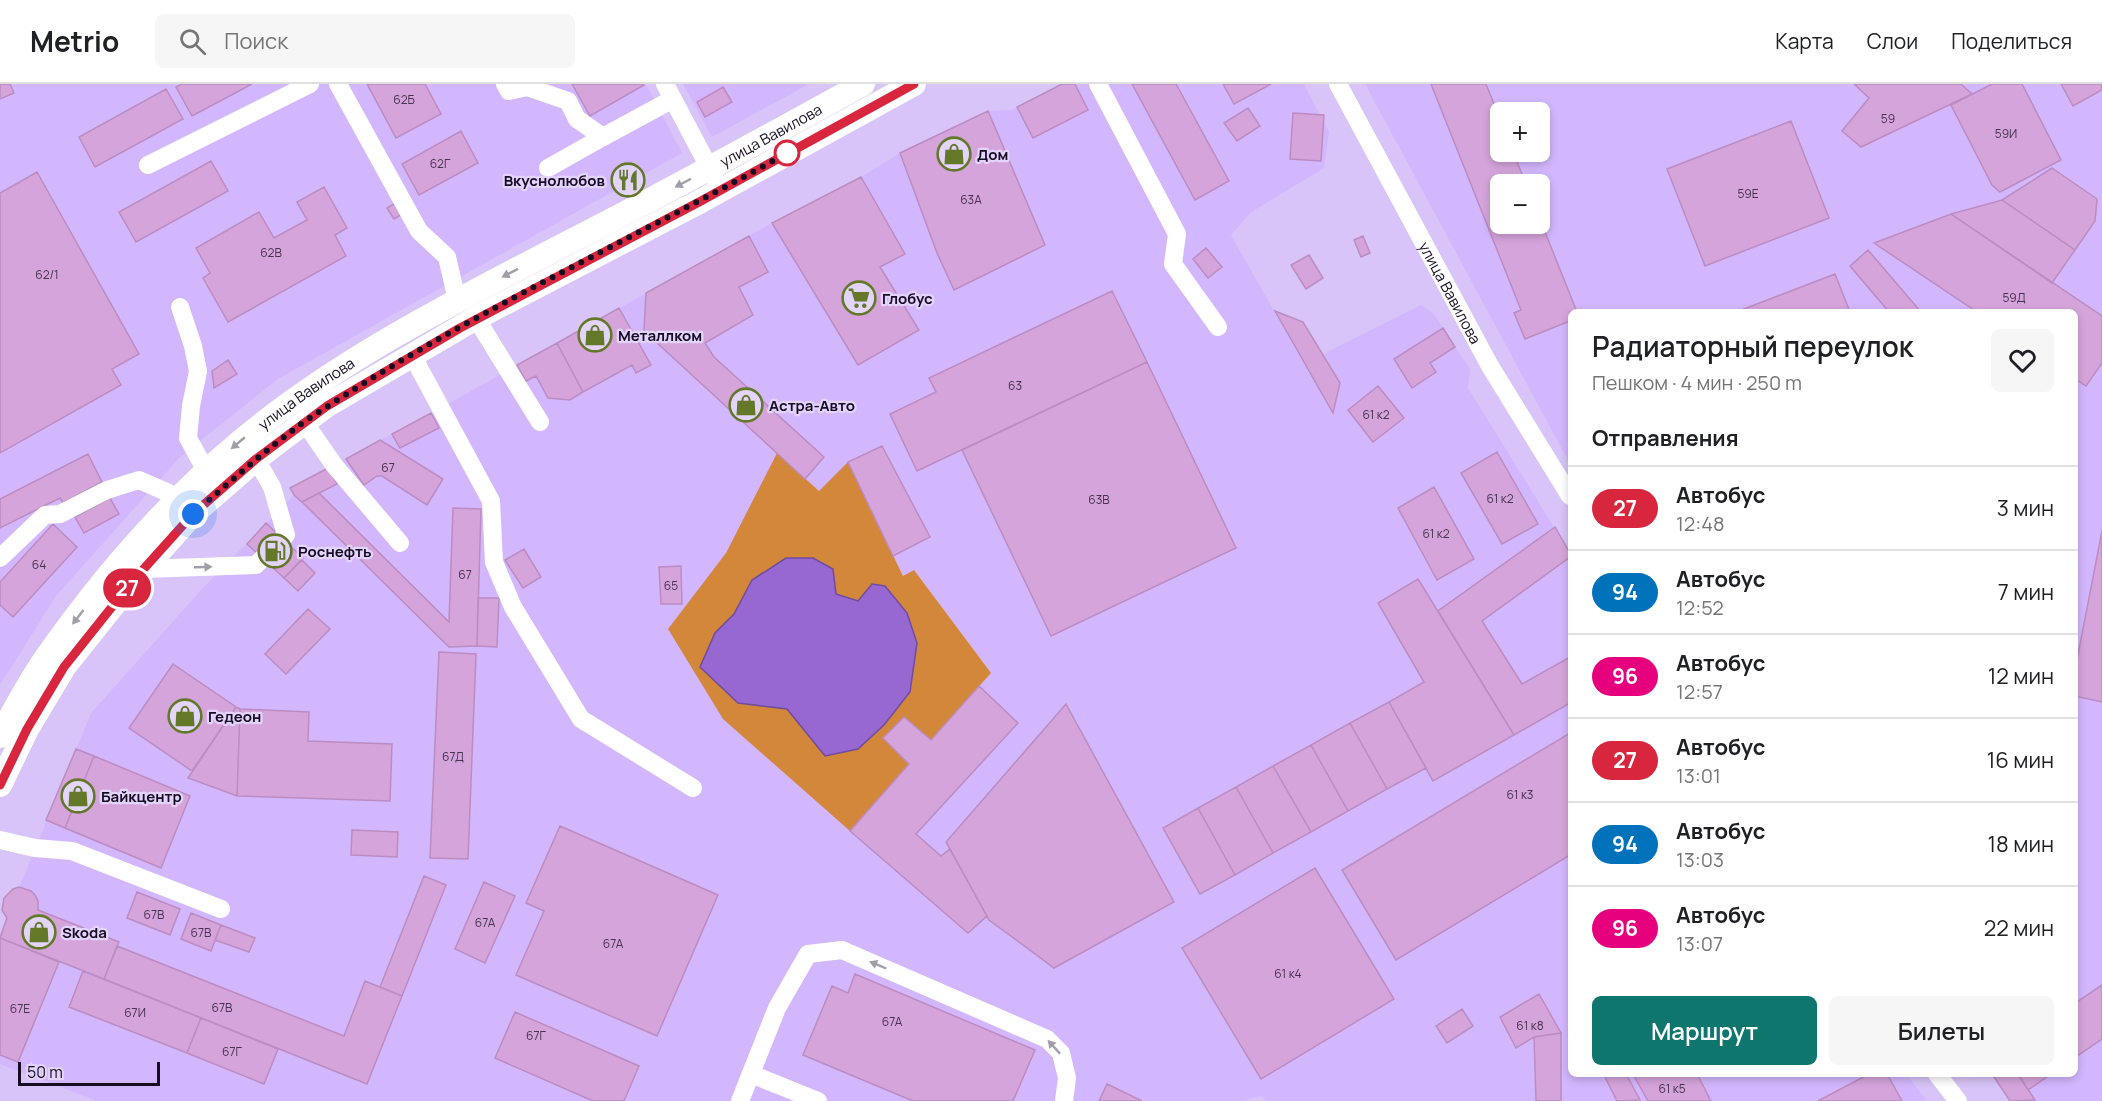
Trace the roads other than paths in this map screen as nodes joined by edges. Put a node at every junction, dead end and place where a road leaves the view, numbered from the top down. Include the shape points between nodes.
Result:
1 (310, 84) edge
2 (338, 84) edge
3 (505, 84) edge
4 (863, 84) edge
5 (914, 84) edge
6 (1098, 84) edge
7 (1338, 84) edge
8 (669, 92) edge
9 (603, 137) junction
10 (148, 165) dead end
11 (548, 168) dead end
12 (716, 179) junction
13 (457, 300) junction
14 (180, 308) dead end
15 (476, 318) junction
16 (1218, 327) dead end
17 (412, 355) junction
18 (540, 422) dead end
19 (305, 423) junction
20 (256, 459) junction
21 (206, 471) junction
22 (1568, 493) edge
23 (178, 497) junction
24 (400, 543) dead end
25 (0, 558) edge
26 (144, 569) junction
27 (0, 736) edge
28 (0, 785) edge
29 (693, 788) dead end
30 (0, 840) edge
31 (221, 909) dead end
32 (750, 1074) junction
33 (1938, 1077) edge
34 (740, 1101) edge
35 (818, 1101) edge
36 (1064, 1101) edge
37 (1958, 1101) edge

1 - 10 street
2 - 13 street via 419,231 447,257
3 - 9 street via 509,90 527,87 568,101 577,119
4 - 12 main road, улица Вавилова
5 - 12 main road, улица Вавилова
6 - 16 street via 1177,234 1173,264
7 - 22 street, улица Вавилова via 1490,366
8 - 9 street
8 - 12 street
9 - 11 street
12 -> 13 main road, улица Вавилова
12 - 15 main road, улица Вавилова
13 -> 21 main road, улица Вавилова via 315,386
14 - 21 street via 198,371 188,438
15 - 17 main road, улица Вавилова
15 - 18 street
17 - 19 main road, улица Вавилова
17 - 29 street via 490,501 494,562 513,607 581,718
19 - 20 main road, улица Вавилова
19 - 24 street via 334,465
20 - 26 main road, улица Вавилова via 193,514
26 -> 20 street via 256,565 285,535 272,487
21 - 23 main road, улица Вавилова
23 - 25 street via 139,480 107,490 60,514 45,515
23 -> 27 main road, улица Вавилова via 111,573 46,657
26 - 28 main road, улица Вавилова via 64,667
30 - 31 street via 72,851
32 - 34 street
32 - 35 street
36 -> 32 street via 1065,1070 1060,1053 1047,1039 842,950 808,954 777,1008
33 - 37 street

